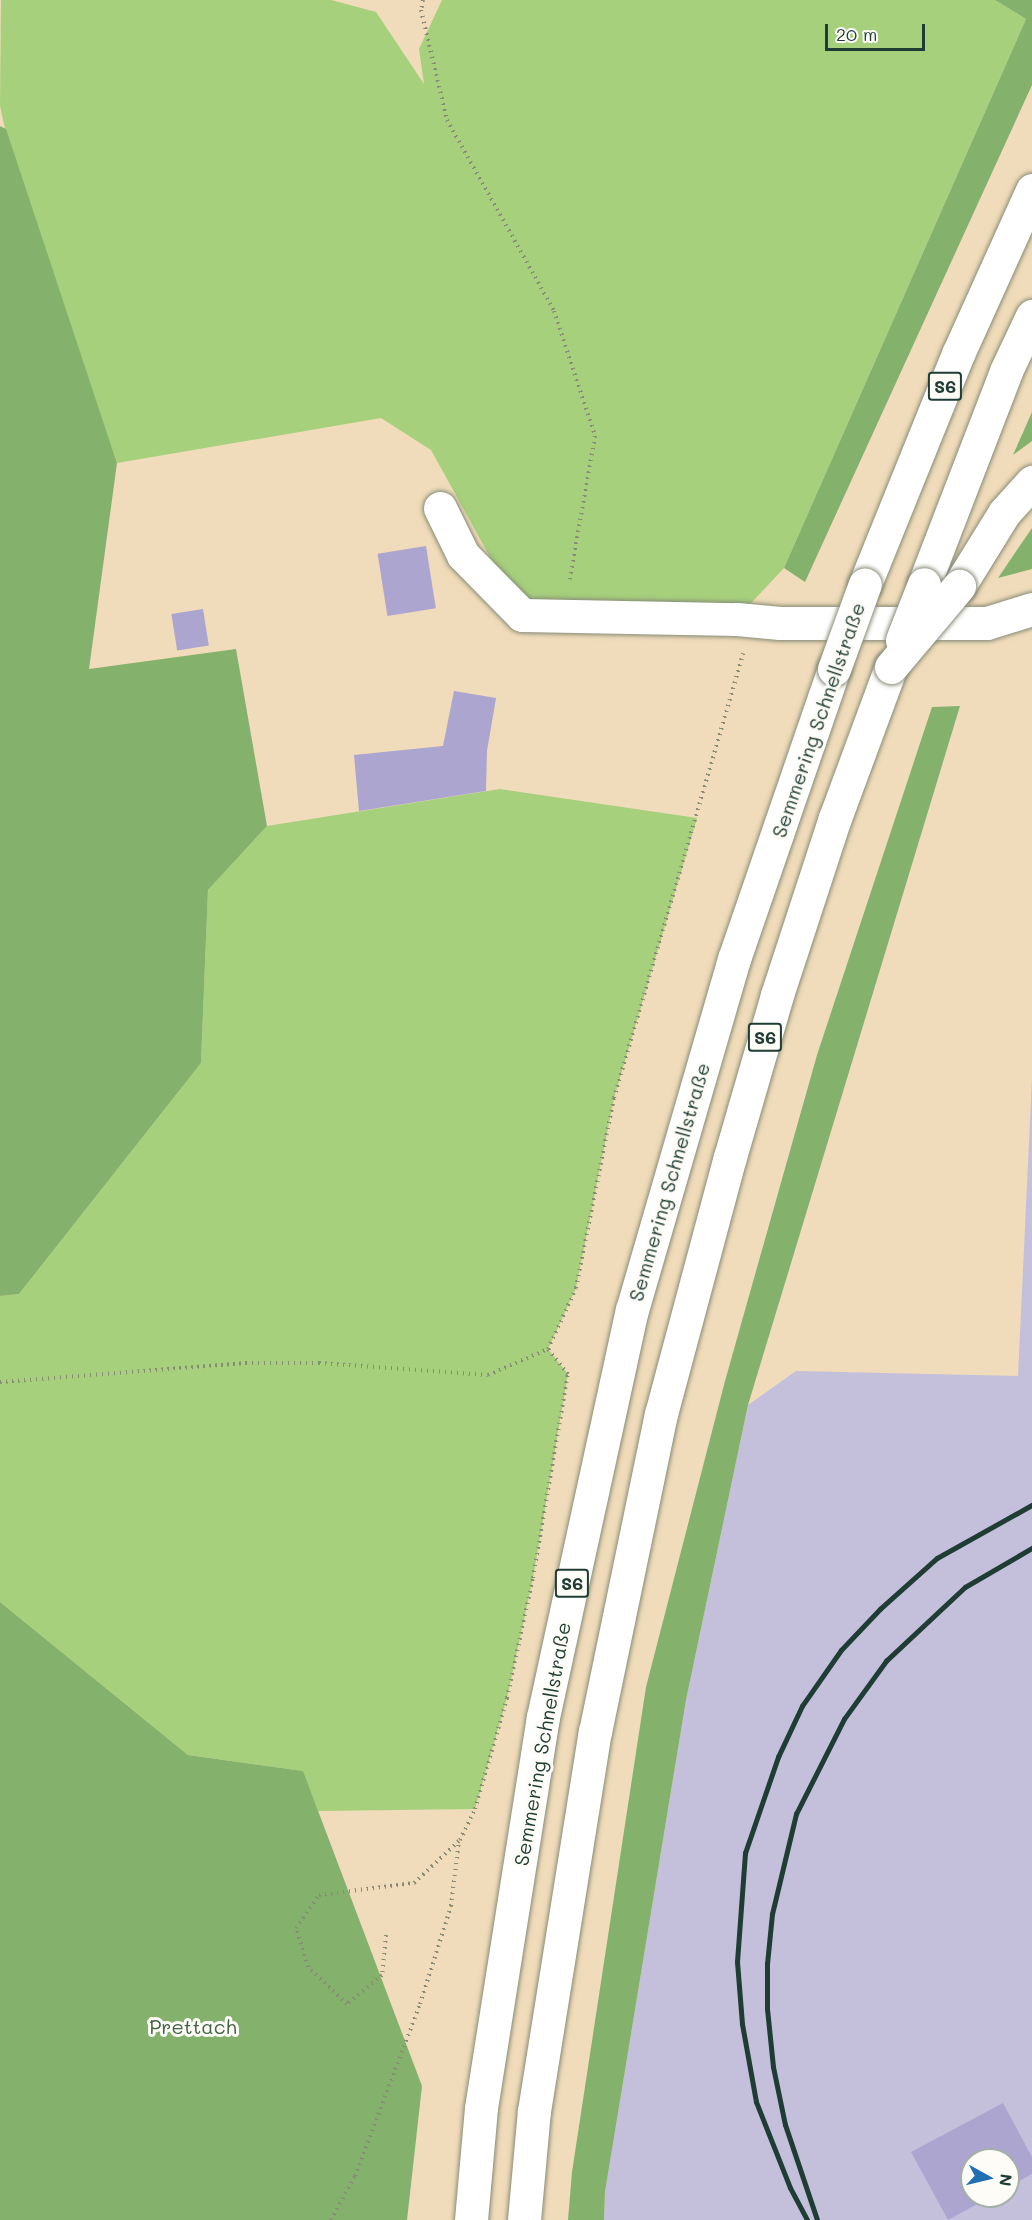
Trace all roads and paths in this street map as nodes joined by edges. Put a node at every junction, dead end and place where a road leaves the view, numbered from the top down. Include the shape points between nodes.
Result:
1 (423, 0) edge
2 (1032, 190) edge
3 (1032, 316) edge
4 (1032, 482) edge
5 (440, 508) dead end
6 (1032, 609) edge
7 (564, 616) junction
8 (753, 621) junction
9 (891, 667) junction
10 (548, 1349) junction
11 (0, 1382) edge
12 (460, 1840) junction
13 (386, 1935) dead end
14 (331, 2220) edge
15 (471, 2220) edge
16 (524, 2220) edge

1 - 7 path via 421,10 447,120 554,311 595,435
2 - 15 main road, Semmering Schnellstraße / S6, bridge via 958,354 834,669 734,959 632,1310 543,1717 481,2108
3 - 9 main road, S6, bridge via 1006,371
4 - 9 main road, bridge via 1004,513 959,586
5 - 7 main road via 463,555 522,615
6 - 8 main road via 987,623
7 - 8 main road
8 - 10 path via 614,1098 576,1287
9 - 16 main road, S6 via 835,818 777,995 661,1413 595,1732 534,2111
10 - 11 path via 488,1375 319,1363 246,1363
10 - 12 path via 568,1374 533,1578 507,1698 475,1809
12 - 13 path via 414,1883 320,1894 296,1928 308,1967 347,2004 382,1975
12 - 14 path via 451,1906 420,2004 355,2176

